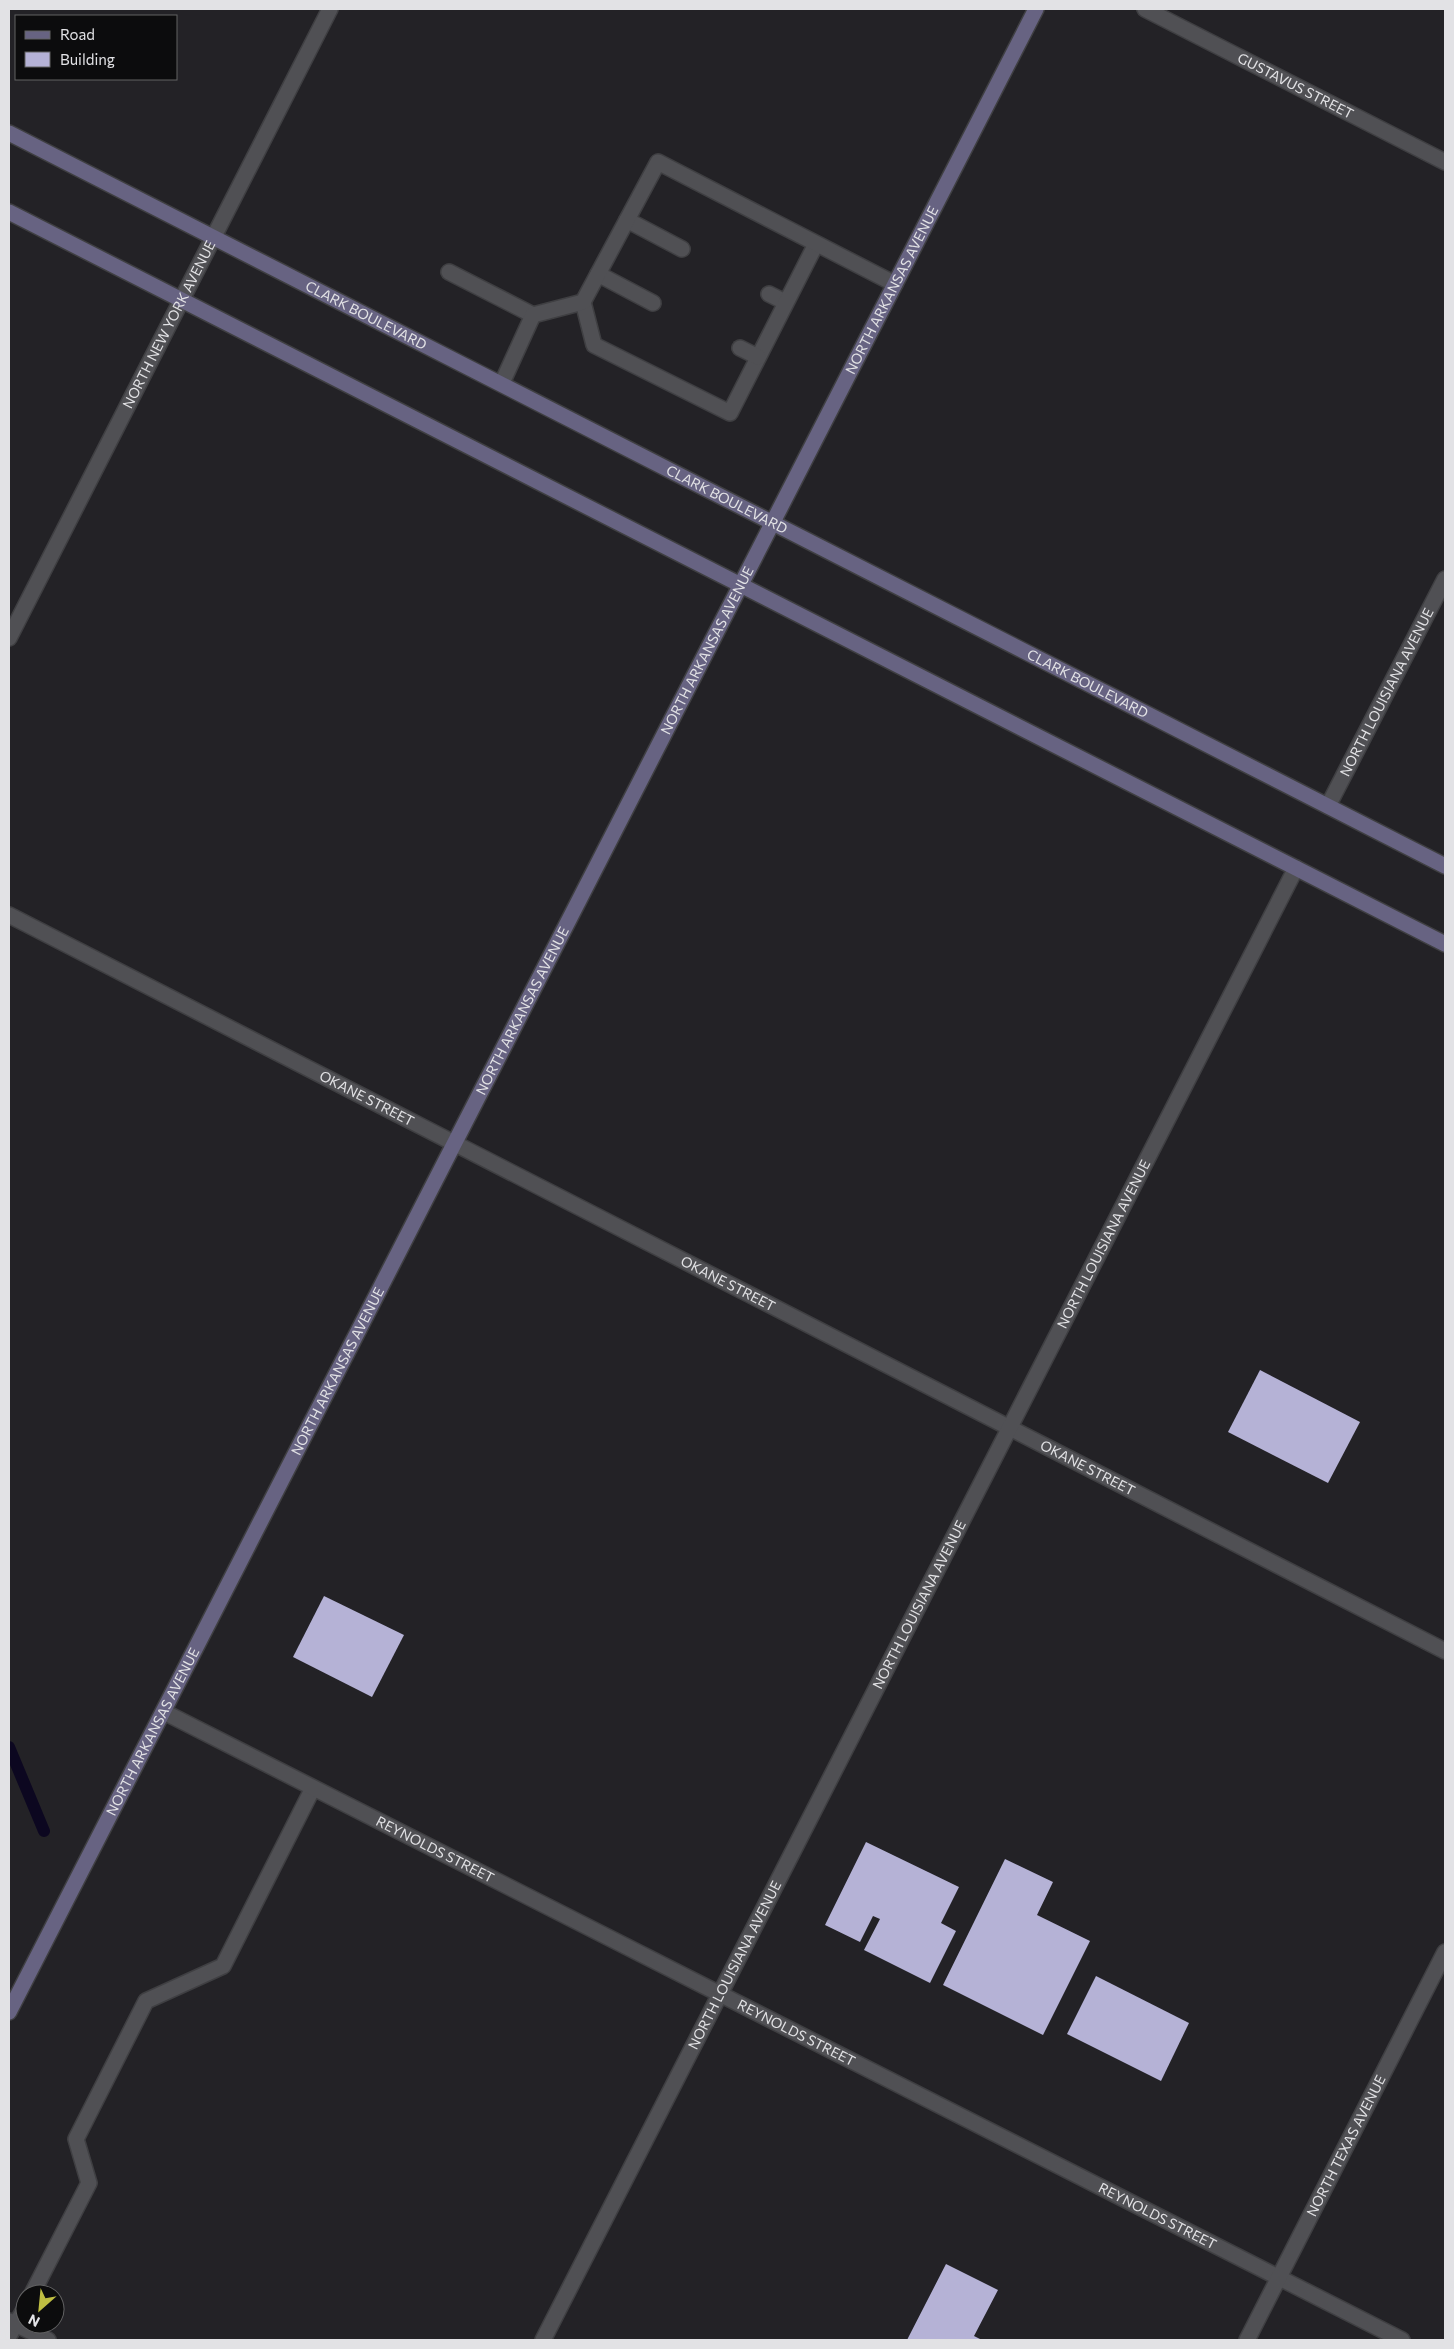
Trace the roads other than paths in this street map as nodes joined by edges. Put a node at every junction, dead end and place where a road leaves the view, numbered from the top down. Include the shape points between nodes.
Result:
1 (330, 9) edge
2 (1036, 9) edge
3 (1145, 9) edge
4 (9, 132) edge
5 (1445, 162) edge
6 (9, 212) edge
7 (627, 220) junction
8 (213, 237) junction
9 (816, 244) junction
10 (682, 249) dead end
11 (449, 272) dead end
12 (598, 274) junction
13 (895, 284) junction
14 (769, 294) dead end
15 (182, 299) junction
16 (583, 302) junction
17 (785, 302) junction
18 (653, 303) dead end
19 (533, 315) junction
20 (740, 348) dead end
21 (758, 357) junction
22 (502, 383) junction
23 (773, 522) junction
24 (1445, 579) edge
25 (742, 584) junction
26 (9, 638) edge
27 (1328, 806) junction
28 (1445, 866) edge
29 (1296, 868) junction
30 (9, 915) edge
31 (1445, 944) edge
32 (455, 1144) junction
33 (1010, 1428) junction
34 (1445, 1651) edge
35 (164, 1712) junction
36 (313, 1788) junction
37 (1445, 1952) edge
38 (720, 1995) junction
39 (9, 2012) edge
40 (1278, 2278) junction
41 (37, 2284) edge
42 (11, 2327) edge
43 (48, 2340) edge
44 (543, 2340) edge
45 (1246, 2340) edge
46 (1402, 2340) edge

1 - 8 street, NORTH NEW YORK AVENUE
2 - 13 main road, NORTH ARKANSAS AVENUE
3 - 5 street, GUSTAVUS STREET
4 - 8 main road, CLARK BOULEVARD
6 - 15 main road
7 - 9 street via 658,162
7 - 10 street
7 - 12 street
8 - 15 street, NORTH NEW YORK AVENUE
8 - 22 main road, CLARK BOULEVARD
9 - 13 street
9 - 17 street
11 - 19 street
12 - 16 street
12 - 18 street
13 - 23 main road, NORTH ARKANSAS AVENUE
14 - 17 street
15 - 25 main road
15 - 26 street, NORTH NEW YORK AVENUE
16 - 19 street
16 - 21 street via 594,345 730,413
17 - 21 street
19 - 22 street
20 - 21 street
22 - 23 main road, CLARK BOULEVARD
23 - 25 main road, NORTH ARKANSAS AVENUE
23 - 27 main road, CLARK BOULEVARD
24 - 27 street, NORTH LOUISIANA AVENUE
25 - 29 main road
25 - 32 main road, NORTH ARKANSAS AVENUE
27 - 28 main road, CLARK BOULEVARD
29 - 31 main road
29 - 33 street, NORTH LOUISIANA AVENUE
30 - 32 street, OKANE STREET
32 - 33 street, OKANE STREET
32 - 35 main road, NORTH ARKANSAS AVENUE
33 - 34 street, OKANE STREET
33 - 38 street, NORTH LOUISIANA AVENUE
35 - 36 street, REYNOLDS STREET
35 - 39 main road, NORTH ARKANSAS AVENUE
36 - 38 street, REYNOLDS STREET
36 - 41 street via 223,1966 146,2001 76,2139 89,2183
37 - 40 street, NORTH TEXAS AVENUE
38 - 40 street, REYNOLDS STREET
38 - 44 street, NORTH LOUISIANA AVENUE
40 - 45 street, NORTH TEXAS AVENUE
40 - 46 street, REYNOLDS STREET
42 - 43 street

